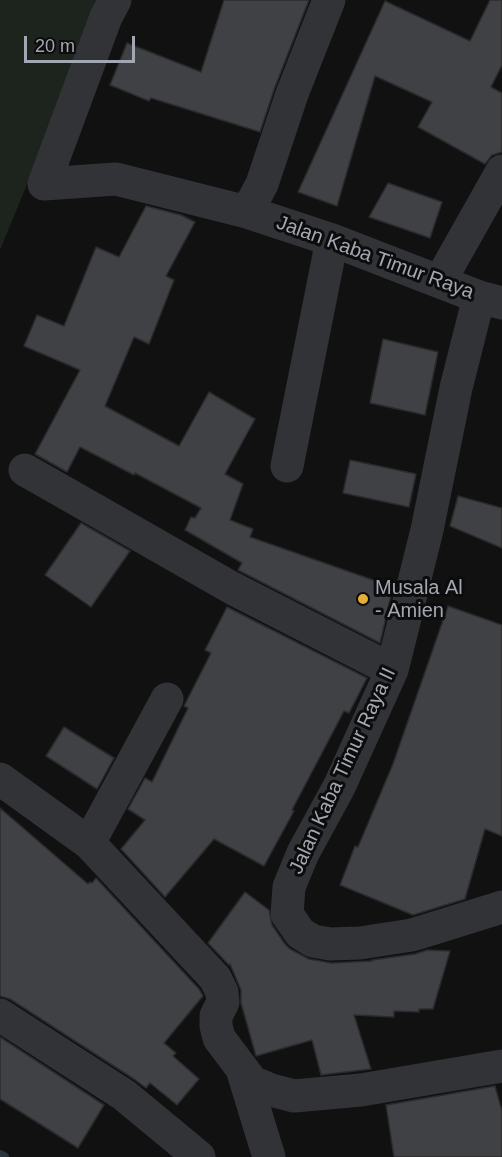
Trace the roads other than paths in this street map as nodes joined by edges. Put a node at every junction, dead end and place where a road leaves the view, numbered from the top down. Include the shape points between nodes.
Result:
1 (115, 0) edge
2 (329, 0) edge
3 (502, 171) edge
4 (247, 212) junction
5 (332, 240) junction
6 (440, 281) junction
7 (491, 300) edge
8 (287, 466) dead end
9 (25, 470) dead end
10 (392, 670) junction
11 (167, 699) dead end
12 (0, 779) edge
13 (89, 843) junction
14 (502, 907) edge
15 (0, 1015) edge
16 (502, 1066) edge
17 (242, 1069) junction
18 (199, 1157) edge
19 (269, 1157) edge

1 - 4 street, Jalan Kaba Timur Raya via 45,184 116,179
2 - 4 street via 262,184
3 - 6 street
4 - 5 street, Jalan Kaba Timur Raya
5 - 6 street, Jalan Kaba Timur Raya
5 - 8 street
6 - 7 street, Jalan Kaba Timur Raya
7 - 10 street, Jalan Kaba Timur Raya II via 456,388 427,530
9 - 10 street via 232,588
10 - 14 street, Jalan Kaba Timur Raya II via 339,787 300,861 289,887 287,914 300,933 313,941 360,944 412,935
11 - 13 street
12 - 13 street
13 - 17 street via 215,978 223,1002 216,1016 219,1038
15 - 18 street via 124,1095
16 - 17 street via 361,1090 294,1096 252,1082
17 - 19 street

